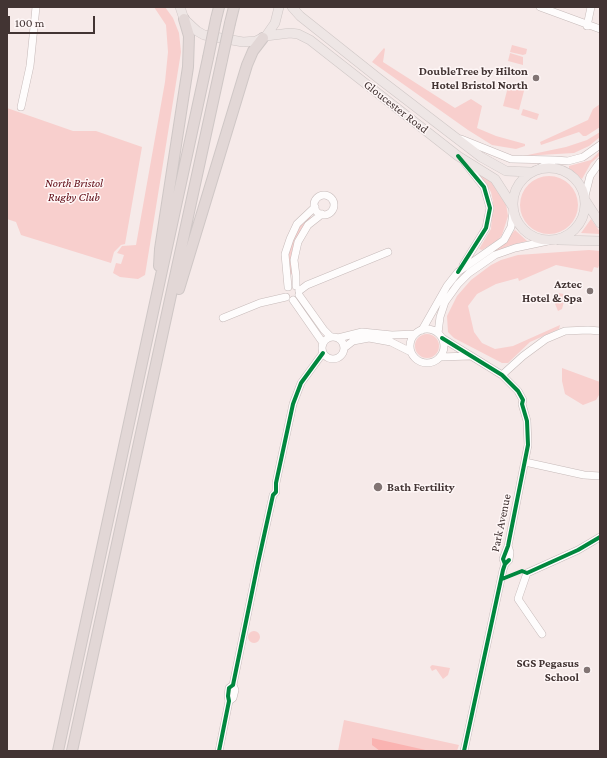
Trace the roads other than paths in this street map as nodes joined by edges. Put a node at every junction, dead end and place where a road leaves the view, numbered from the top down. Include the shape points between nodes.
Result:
1 (36, 7) edge
2 (219, 7) edge
3 (234, 7) edge
4 (279, 7) edge
5 (292, 7) edge
6 (540, 7) edge
7 (591, 7) edge
8 (181, 11) edge
9 (587, 26) junction
10 (600, 29) edge
11 (264, 37) junction
12 (21, 108) dead end
13 (459, 138) junction
14 (600, 145) edge
15 (458, 156) junction
16 (555, 160) junction
17 (600, 162) edge
18 (533, 171) junction
19 (585, 198) junction
20 (315, 207) junction
21 (513, 209) junction
22 (322, 214) junction
23 (600, 223) edge
24 (552, 240) junction
25 (600, 241) edge
26 (388, 252) dead end
27 (458, 272) junction
28 (295, 290) junction
29 (289, 298) junction
30 (157, 299) junction
31 (224, 318) dead end
32 (422, 330) junction
33 (600, 331) edge
34 (415, 334) junction
35 (440, 336) junction
36 (334, 338) junction
37 (323, 343) junction
38 (344, 348) junction
39 (411, 352) junction
40 (323, 353) junction
41 (470, 356) junction
42 (440, 357) junction
43 (158, 358) junction
44 (329, 358) junction
45 (315, 365) junction
46 (502, 375) junction
47 (525, 462) junction
48 (600, 476) edge
49 (600, 537) edge
50 (542, 634) dead end
51 (466, 750) edge
52 (58, 751) edge
53 (72, 751) edge
54 (219, 751) edge

1 - 12 street via 33,67
2 - 30 highway, bridge
3 - 43 highway, bridge
4 - 11 main road via 275,23
5 - 13 main road, Gloucester Road via 378,78
6 - 9 street
7 - 9 street
8 - 11 main road, Gloucester Road via 196,31 243,42
8 - 30 highway via 189,36 189,52 160,249
9 - 10 street
11 - 15 main road, Gloucester Road via 290,33 310,40
11 - 43 highway via 253,51 247,65
13 - 16 street via 511,159
13 - 18 main road, Gloucester Road via 499,168 514,172
14 - 16 street via 583,157 568,161
15 - 21 main road, Gloucester Road via 495,179
15 - 27 street via 484,187 490,208 486,228
16 - 18 street
17 - 19 street via 590,176
18 - 19 main road via 556,169 571,175 580,184
18 - 21 main road via 515,191
19 - 23 main road
19 - 24 main road via 585,212 577,227 564,237
20 - 22 street
20 - 22 street via 319,197 325,195 331,198 333,210 328,214
20 - 28 street via 297,224 285,254
21 - 24 main road via 518,223 528,233 540,240
21 - 27 street via 511,227 504,240
22 - 28 street via 308,225 298,242 294,254
24 - 25 main road
24 - 35 street via 495,255 469,273 446,302 440,317
26 - 28 street
27 - 32 street
28 - 29 street
28 - 29 street via 285,290
28 - 36 street via 324,330
29 - 31 street via 260,303
29 - 37 street
30 - 52 highway
32 - 34 street
32 - 35 street via 433,330
33 - 46 street via 565,331 546,339 522,356
34 - 36 street via 362,332
34 - 39 street via 411,339
35 - 41 street, Park Avenue
35 - 42 street via 444,344
36 - 37 street
36 - 38 street via 343,344
37 - 40 street
38 - 39 street via 353,341 369,338 391,342
38 - 44 street via 338,358
39 - 42 street via 419,362 436,361
40 - 44 street
40 - 45 street
41 - 42 street
41 - 46 street, Park Avenue
43 - 53 highway
44 - 45 street
45 - 54 street via 301,383 293,404 276,483 271,492 273,495 233,685 234,698 230,701
46 - 47 street, Park Avenue via 523,400 528,428
47 - 48 street
47 - 51 street, Park Avenue via 508,546 504,554 505,564
49 - 50 street via 527,573 516,599

